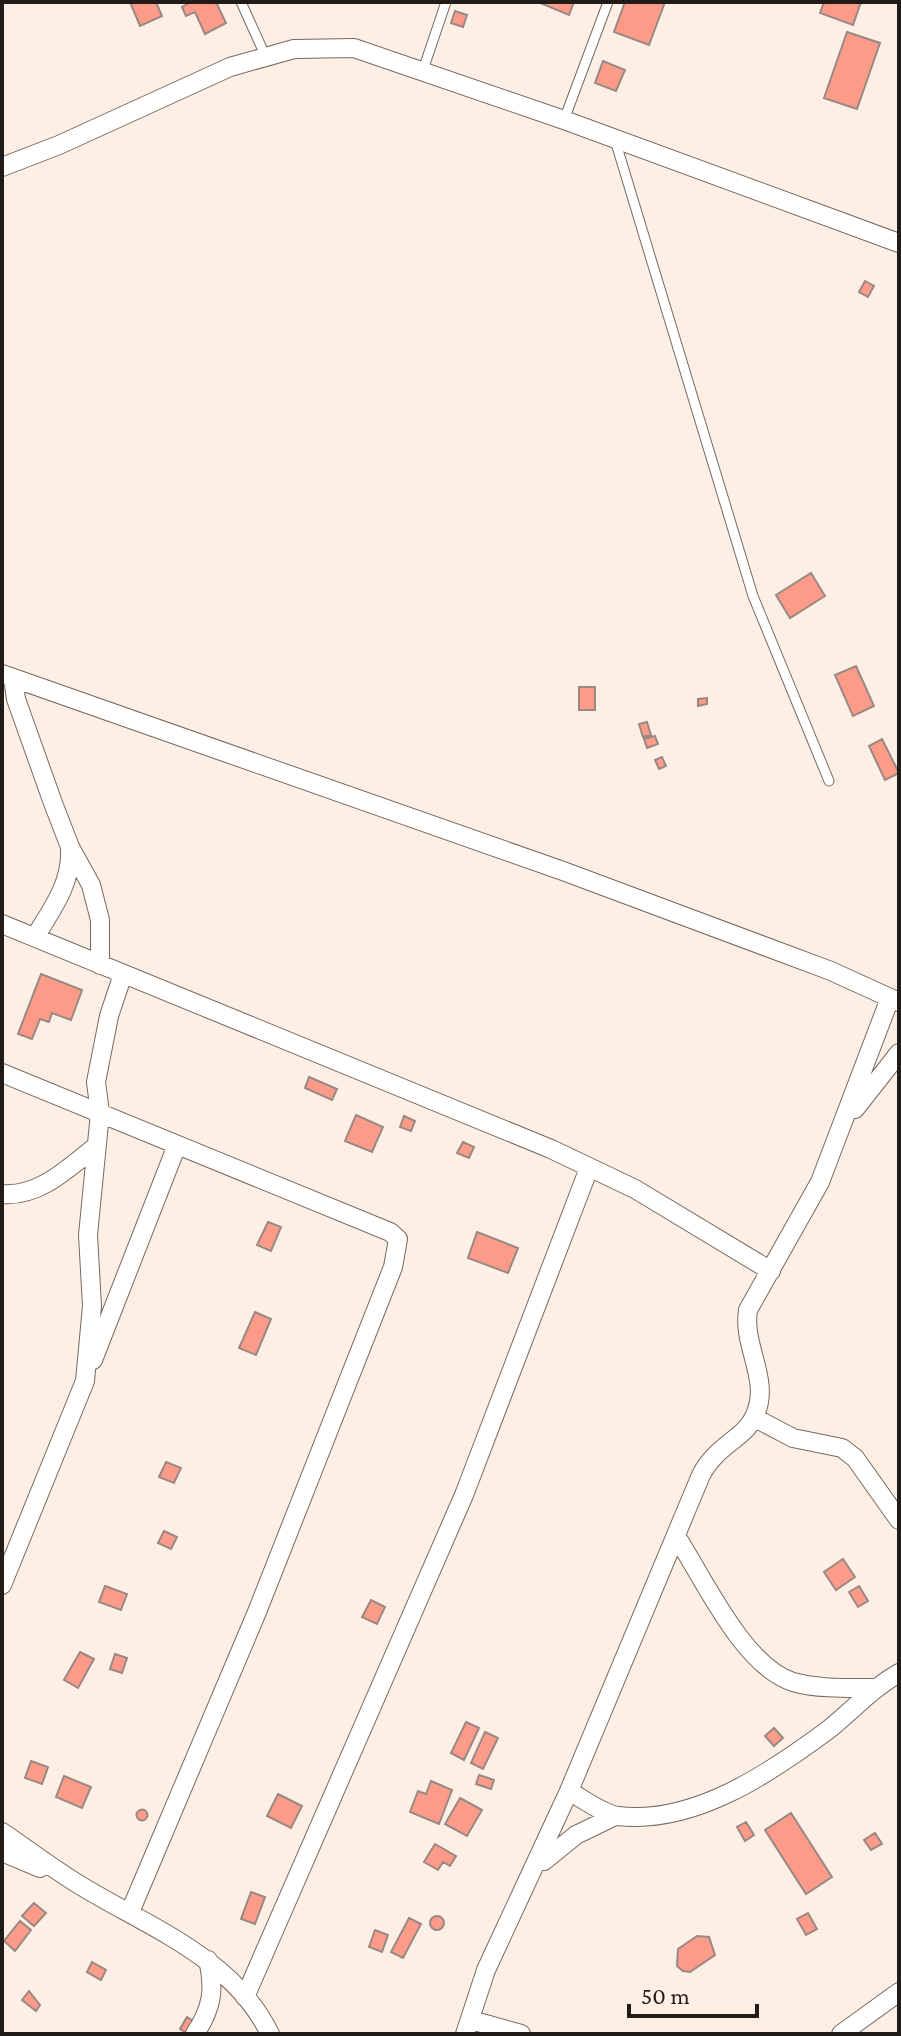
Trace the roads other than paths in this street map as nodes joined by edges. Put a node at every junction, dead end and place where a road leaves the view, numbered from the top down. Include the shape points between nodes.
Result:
1 (241, 2) edge
2 (446, 2) edge
3 (608, 2) edge
4 (265, 55) junction
5 (423, 70) junction
6 (564, 120) junction
7 (614, 139) junction
8 (2, 167) edge
9 (899, 243) edge
10 (7, 676) edge
11 (829, 781) dead end
12 (70, 847) junction
13 (2, 924) edge
14 (35, 937) junction
15 (100, 965) junction
16 (123, 974) junction
17 (895, 1000) edge
18 (899, 1053) edge
19 (2, 1073) edge
20 (100, 1113) junction
21 (845, 1121) junction
22 (177, 1145) junction
23 (95, 1147) junction
24 (589, 1168) junction
25 (2, 1194) edge
26 (771, 1271) junction
27 (85, 1381) junction
28 (755, 1418) junction
29 (899, 1520) edge
30 (676, 1536) junction
31 (2, 1585) edge
32 (899, 1673) edge
33 (873, 1688) junction
34 (569, 1791) junction
35 (615, 1816) junction
36 (2, 1832) edge
37 (2, 1852) edge
38 (535, 1869) junction
39 (79, 1885) junction
40 (130, 1912) junction
41 (208, 1960) junction
42 (899, 1992) edge
43 (245, 1997) junction
44 (468, 2027) edge
45 (195, 2034) edge
46 (270, 2034) edge
47 (521, 2034) edge
48 (841, 2034) edge

1 - 4 lane
2 - 5 lane
3 - 6 lane
4 - 5 street via 354,48
4 - 8 street
5 - 6 street
6 - 7 street
7 - 9 street
7 - 11 lane via 753,596
10 - 12 street
10 - 17 street via 563,871
12 - 14 street via 71,867 63,888
12 - 15 street via 91,885 100,920
13 - 14 street
14 - 15 street
15 - 16 street
16 - 20 street via 96,1082
16 - 24 street
17 - 21 street
18 - 21 street
19 - 20 street
20 - 22 street
20 - 23 street
21 - 26 street via 799,1224
22 - 27 street
22 - 40 street via 390,1232 398,1244 257,1612
23 - 25 street via 57,1177 21,1196
23 - 27 street
24 - 26 street via 635,1189
24 - 43 street via 464,1495
26 - 28 street via 748,1310 745,1326 762,1396
27 - 31 street
28 - 29 street via 793,1438 842,1448
28 - 30 street via 709,1459
30 - 33 street via 749,1651 771,1671 793,1682
30 - 34 street
32 - 33 street
33 - 35 street via 830,1728 723,1796 657,1815
34 - 35 street
34 - 38 street
35 - 38 street via 576,1835
36 - 39 street
37 - 39 street
38 - 44 street via 486,1970
39 - 40 street
40 - 41 street
41 - 43 street
41 - 45 street via 214,1988 208,2014
42 - 48 street
43 - 46 street
44 - 47 street

